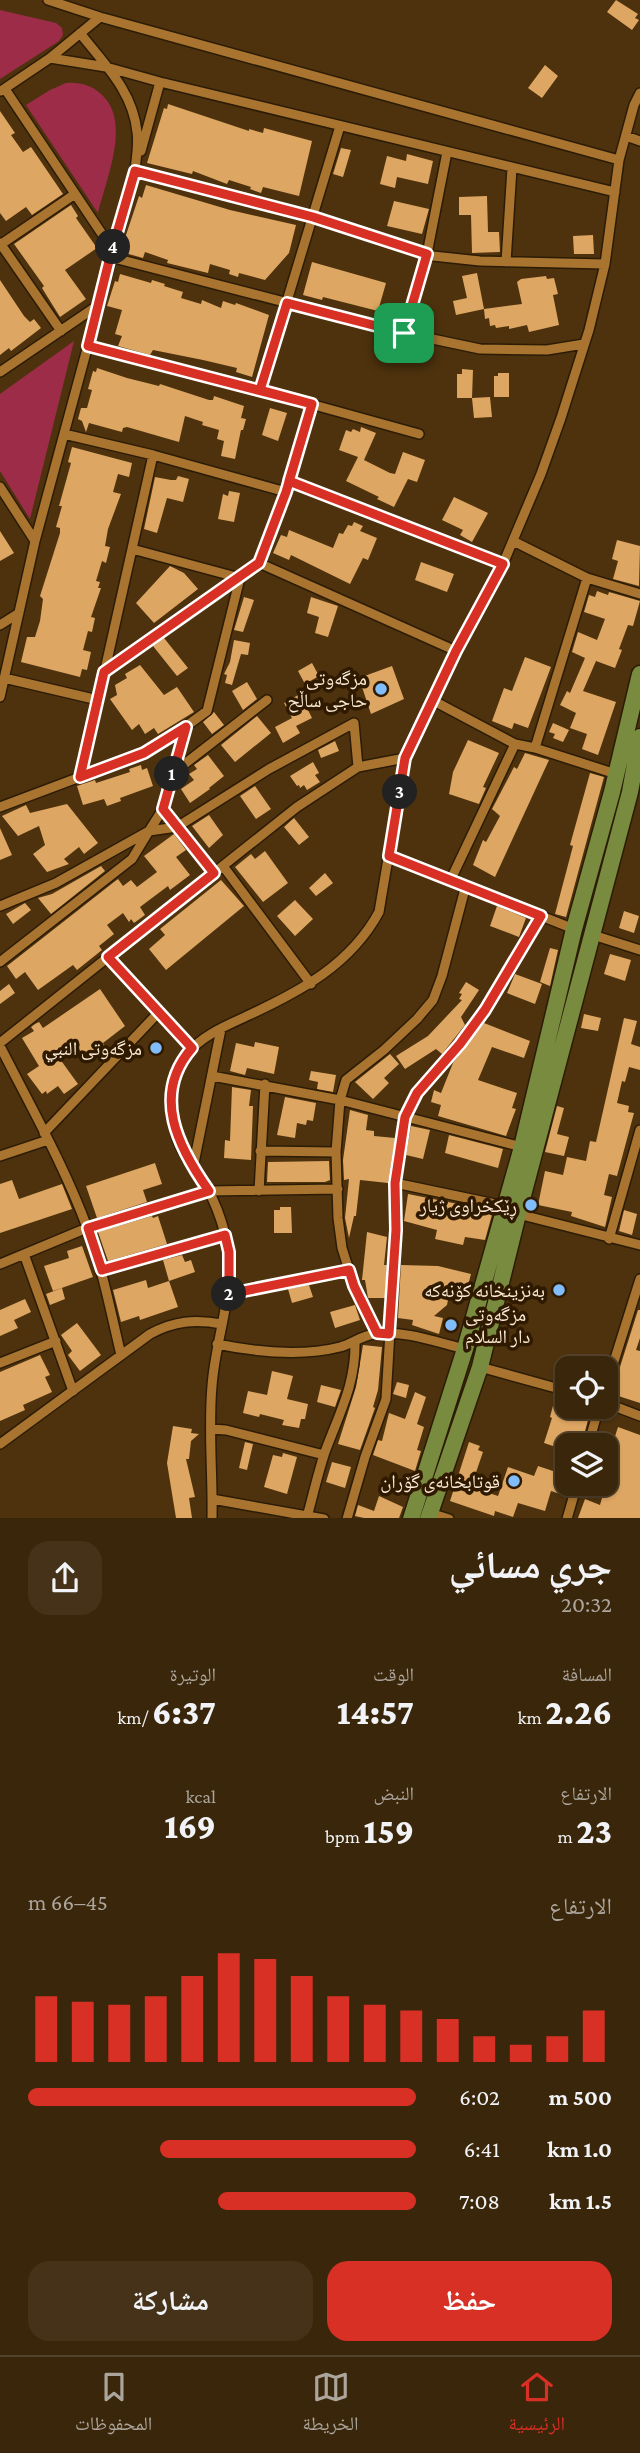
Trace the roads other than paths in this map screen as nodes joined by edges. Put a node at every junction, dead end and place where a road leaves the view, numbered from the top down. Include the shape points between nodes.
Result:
1 (48, 0) edge
2 (100, 17) junction
3 (80, 33) junction
4 (50, 58) junction
5 (106, 67) junction
6 (160, 82) junction
7 (2, 90) edge
8 (640, 93) edge
9 (340, 126) junction
10 (626, 136) junction
11 (640, 141) edge
12 (447, 152) junction
13 (619, 160) junction
14 (512, 168) junction
15 (135, 171) junction
16 (615, 192) junction
17 (75, 194) junction
18 (313, 217) junction
19 (0, 244) edge
20 (111, 253) junction
21 (427, 254) junction
22 (506, 262) junction
23 (605, 264) junction
24 (287, 303) junction
25 (97, 306) junction
26 (61, 331) junction
27 (404, 333) junction
28 (584, 344) junction
29 (88, 346) junction
30 (0, 372) edge
31 (260, 390) junction
32 (312, 404) junction
33 (64, 434) junction
34 (419, 434) dead end
35 (153, 454) junction
36 (289, 481) junction
37 (0, 486) edge
38 (286, 492) junction
39 (35, 541) junction
40 (513, 541) junction
41 (132, 549) junction
42 (259, 563) junction
43 (503, 564) junction
44 (240, 578) junction
45 (587, 578) junction
46 (640, 594) edge
47 (19, 612) junction
48 (0, 625) edge
49 (456, 651) junction
50 (104, 672) junction
51 (640, 674) edge
52 (4, 678) junction
53 (0, 697) edge
54 (98, 700) junction
55 (267, 700) dead end
56 (432, 700) junction
57 (634, 724) edge
58 (186, 727) junction
59 (640, 737) edge
60 (515, 744) junction
61 (535, 748) junction
62 (405, 758) junction
63 (358, 766) junction
64 (173, 773) junction
65 (616, 774) junction
66 (80, 777) junction
67 (635, 791) edge
68 (0, 807) edge
69 (163, 809) junction
70 (177, 827) junction
71 (149, 831) junction
72 (389, 856) junction
73 (223, 866) junction
74 (214, 873) junction
75 (451, 879) junction
76 (466, 885) junction
77 (0, 906) edge
78 (541, 916) junction
79 (574, 929) junction
80 (593, 935) junction
81 (640, 950) edge
82 (108, 957) junction
83 (0, 962) edge
84 (311, 984) junction
85 (159, 1012) junction
86 (221, 1029) junction
87 (0, 1045) edge
88 (192, 1048) junction
89 (212, 1076) junction
90 (265, 1084) junction
91 (340, 1100) junction
92 (405, 1117) junction
93 (640, 1130) edge
94 (46, 1137) junction
95 (522, 1147) junction
96 (260, 1151) junction
97 (336, 1152) junction
98 (0, 1156) edge
99 (193, 1168) junction
100 (395, 1183) junction
101 (338, 1189) junction
102 (209, 1191) junction
103 (258, 1191) junction
104 (511, 1210) junction
105 (88, 1228) junction
106 (225, 1235) junction
107 (609, 1239) junction
108 (640, 1245) edge
109 (24, 1254) junction
110 (0, 1264) edge
111 (102, 1270) junction
112 (349, 1270) junction
113 (640, 1279) edge
114 (229, 1294) junction
115 (222, 1324) junction
116 (377, 1333) junction
117 (389, 1334) junction
118 (56, 1341) junction
119 (355, 1341) junction
120 (217, 1344) junction
121 (465, 1349) junction
122 (121, 1355) junction
123 (616, 1356) edge
124 (0, 1363) edge
125 (480, 1367) junction
126 (555, 1388) edge
127 (73, 1391) junction
128 (618, 1408) edge
129 (640, 1416) edge
130 (211, 1429) junction
131 (0, 1444) edge
132 (324, 1455) junction
133 (573, 1496) edge
134 (212, 1499) junction
135 (429, 1516) edge
136 (307, 1517) junction
137 (212, 1518) edge
138 (324, 1518) edge
139 (347, 1518) edge
140 (411, 1518) edge
141 (449, 1518) edge
142 (567, 1518) edge

1 - 2 street
2 - 3 street
2 - 13 street
3 - 4 street
3 - 5 street
4 - 5 street
4 - 7 street
5 - 6 street
5 - 15 street via 133,109 138,135
6 - 9 street
6 - 15 street
7 - 17 street
8 - 10 street
9 - 12 street
9 - 18 street
10 - 11 street
10 - 13 street
12 - 14 street
12 - 21 street
13 - 16 street
14 - 16 street
14 - 22 street
15 - 18 street
15 - 20 street
16 - 23 street
17 - 19 street
17 - 20 street
18 - 21 street
18 - 24 street
19 - 26 street
20 - 24 street
20 - 25 street
21 - 22 street
21 - 27 street
22 - 23 street
23 - 28 street
24 - 27 street
24 - 31 street
25 - 26 street
25 - 29 street
26 - 30 street
27 - 28 street via 480,349 547,350
28 - 40 street via 541,474
29 - 31 street
29 - 33 street
31 - 32 street
32 - 34 street
32 - 36 street
33 - 35 street
33 - 39 street
35 - 38 street
35 - 41 street
36 - 38 street
36 - 43 street
37 - 39 street
38 - 42 street
39 - 47 street
40 - 43 street
40 - 45 street
41 - 44 street
41 - 50 street
42 - 44 street
42 - 49 street
43 - 49 street
44 - 50 street
44 - 58 street via 207,711
45 - 46 street
45 - 61 street
47 - 48 street
47 - 52 street
49 - 56 street
50 - 54 street
51 - 57 highway
52 - 53 street
52 - 54 street
54 - 66 street
55 - 64 street
56 - 60 street
56 - 62 street
57 - 65 highway
58 - 64 street
58 - 66 street via 144,753
59 - 67 highway
60 - 61 street
60 - 75 street
61 - 65 street
62 - 63 street
62 - 72 street
63 - 70 street via 354,723
63 - 73 street
64 - 69 street
65 - 79 highway
66 - 68 street
67 - 80 highway
69 - 70 street
69 - 71 street
70 - 71 street
70 - 74 street
71 - 77 street via 56,883
71 - 83 street via 132,859
72 - 75 street
72 - 84 street via 379,912 368,932
73 - 74 street
73 - 84 street
74 - 82 street
75 - 76 street
76 - 78 street
76 - 91 street via 433,1000 384,1050 346,1080
78 - 79 street
78 - 92 street via 485,1010 417,1093
79 - 95 highway
80 - 81 street
80 - 104 highway
82 - 85 street
82 - 87 street
84 - 86 street
85 - 88 street
85 - 94 street
86 - 88 street
86 - 89 street
87 - 94 street
88 - 99 street via 178,1068 172,1098 176,1136
89 - 90 street
89 - 99 street
90 - 91 street
90 - 96 street
91 - 92 street
91 - 97 street
92 - 95 street
92 - 100 street
93 - 107 street
94 - 98 street
94 - 105 street
95 - 104 highway
96 - 97 street
96 - 103 street
97 - 101 street
99 - 102 street
100 - 104 street
100 - 117 street
101 - 103 street
101 - 112 street via 342,1248
102 - 103 street
102 - 105 street
102 - 106 street
104 - 107 street
104 - 121 highway
104 - 125 highway
105 - 109 street
105 - 111 street
106 - 111 street
106 - 114 street
107 - 108 street
109 - 110 street
109 - 118 street
111 - 122 street
112 - 114 street
112 - 116 street
113 - 123 street
114 - 115 street
115 - 120 street
115 - 122 street via 166,1325
116 - 117 street
116 - 119 street
117 - 121 street
117 - 139 street via 386,1399
118 - 124 street
118 - 127 street
119 - 120 street via 344,1347 293,1352
119 - 132 street via 356,1366
120 - 130 street
121 - 140 highway
122 - 127 street
125 - 126 street
125 - 135 highway
127 - 131 street
128 - 129 street
130 - 132 street
130 - 134 street
132 - 136 street
133 - 142 street
134 - 136 street
134 - 137 street
135 - 141 street
136 - 138 street

